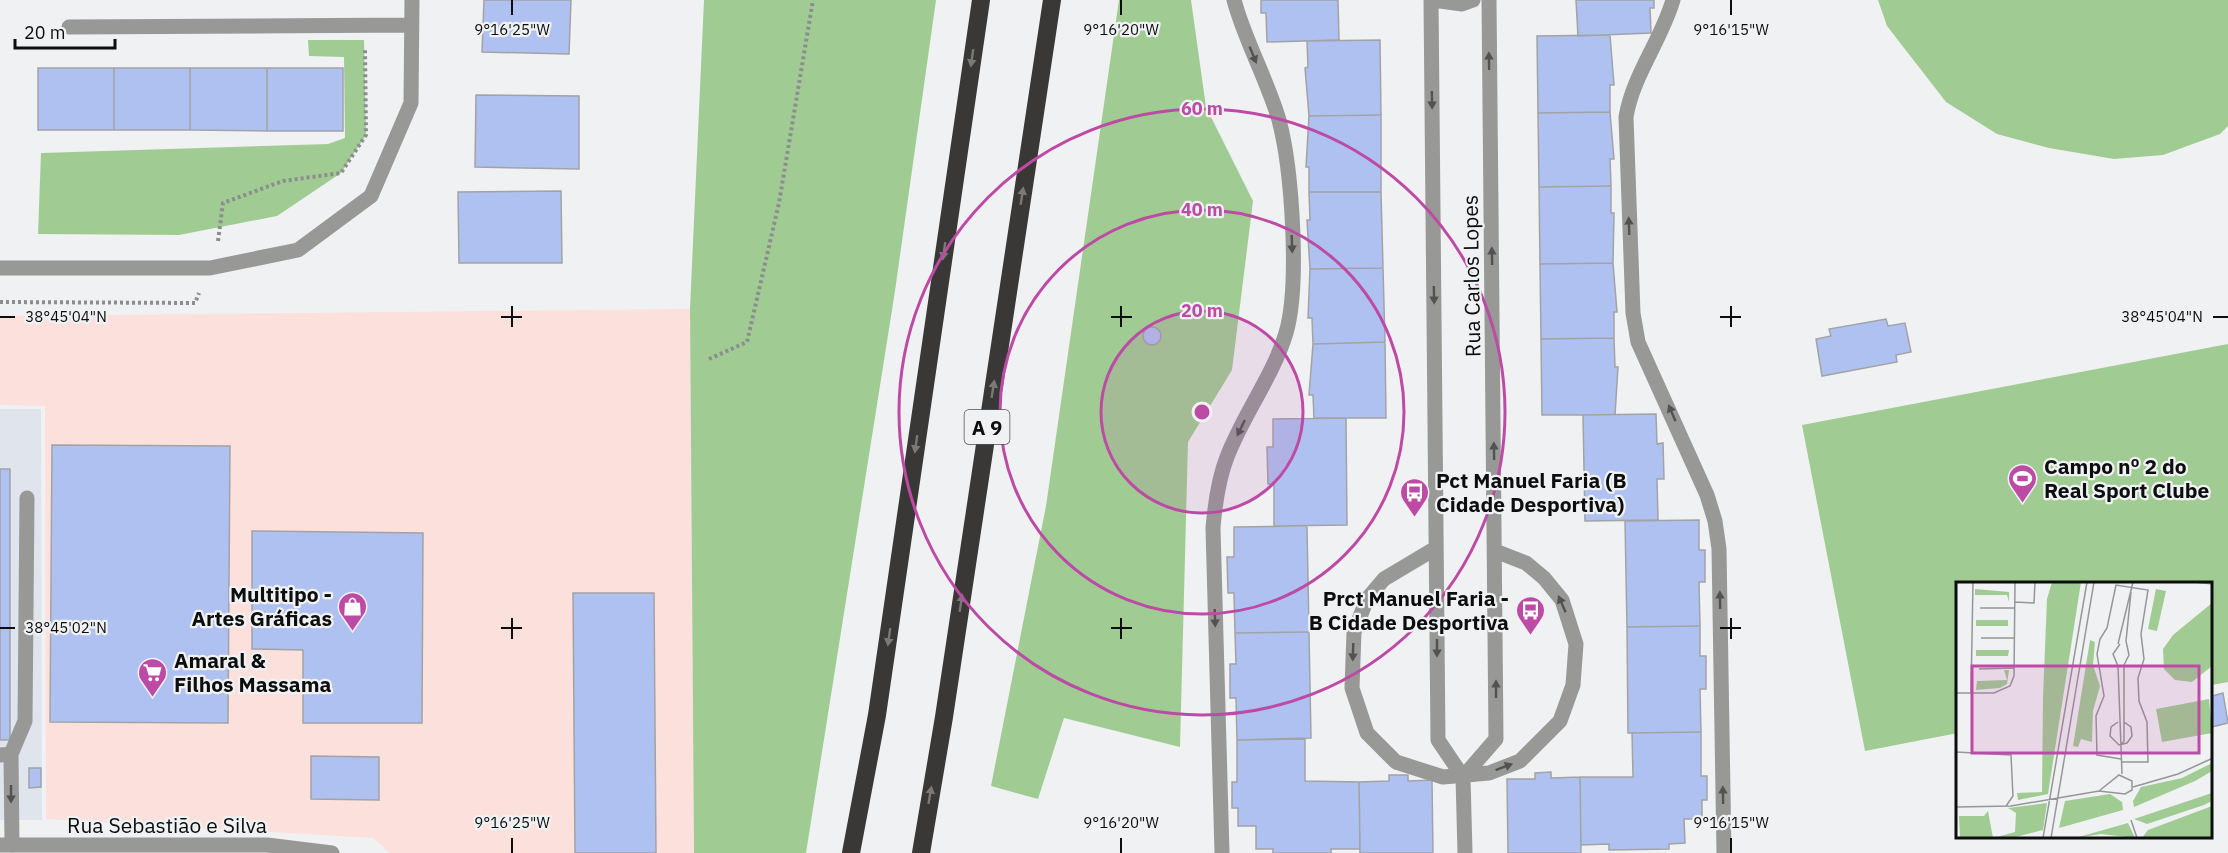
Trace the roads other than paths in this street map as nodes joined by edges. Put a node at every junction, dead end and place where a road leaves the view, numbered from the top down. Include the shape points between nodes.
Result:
1 (412, 0) edge
2 (981, 0) edge
3 (1052, 0) edge
4 (1234, 0) edge
5 (1432, 0) edge
6 (1473, 0) edge
7 (1489, 0) edge
8 (1673, 0) edge
9 (411, 25) junction
10 (69, 27) dead end
11 (0, 268) edge
12 (27, 498) dead end
13 (1436, 548) junction
14 (1495, 551) junction
15 (6, 754) edge
16 (1463, 777) junction
17 (6, 845) edge
18 (332, 853) edge
19 (851, 853) edge
20 (921, 853) edge
21 (1222, 853) edge
22 (1465, 853) edge
23 (1724, 853) edge

1 - 9 street
2 -> 19 highway via 877,715
20 -> 3 highway, A 9
4 -> 21 street via 1278,118 1286,153 1293,300 1286,334 1227,457 1216,496 1213,528
5 - 6 street via 1462,4
5 -> 13 street, Rua Carlos Lopes
14 -> 7 street, Rua Carlos Lopes
23 -> 8 street via 1719,549 1715,521 1638,342 1633,313 1626,117 1629,97 1666,26
9 - 10 street
9 - 11 street via 411,103 372,196 298,250 210,268
12 - 15 street via 25,721
13 -> 16 street, Rua Carlos Lopes via 1438,740
13 -> 16 street via 1384,579 1367,599 1354,632 1352,688 1367,733 1396,762 1443,777
16 -> 14 street, Rua Carlos Lopes via 1496,739
16 -> 14 street via 1489,773 1520,761 1560,721 1573,685 1576,644 1562,600 1526,563
15 -> 17 street
16 - 22 street
17 - 18 street, Rua Sebastião e Silva via 267,845

